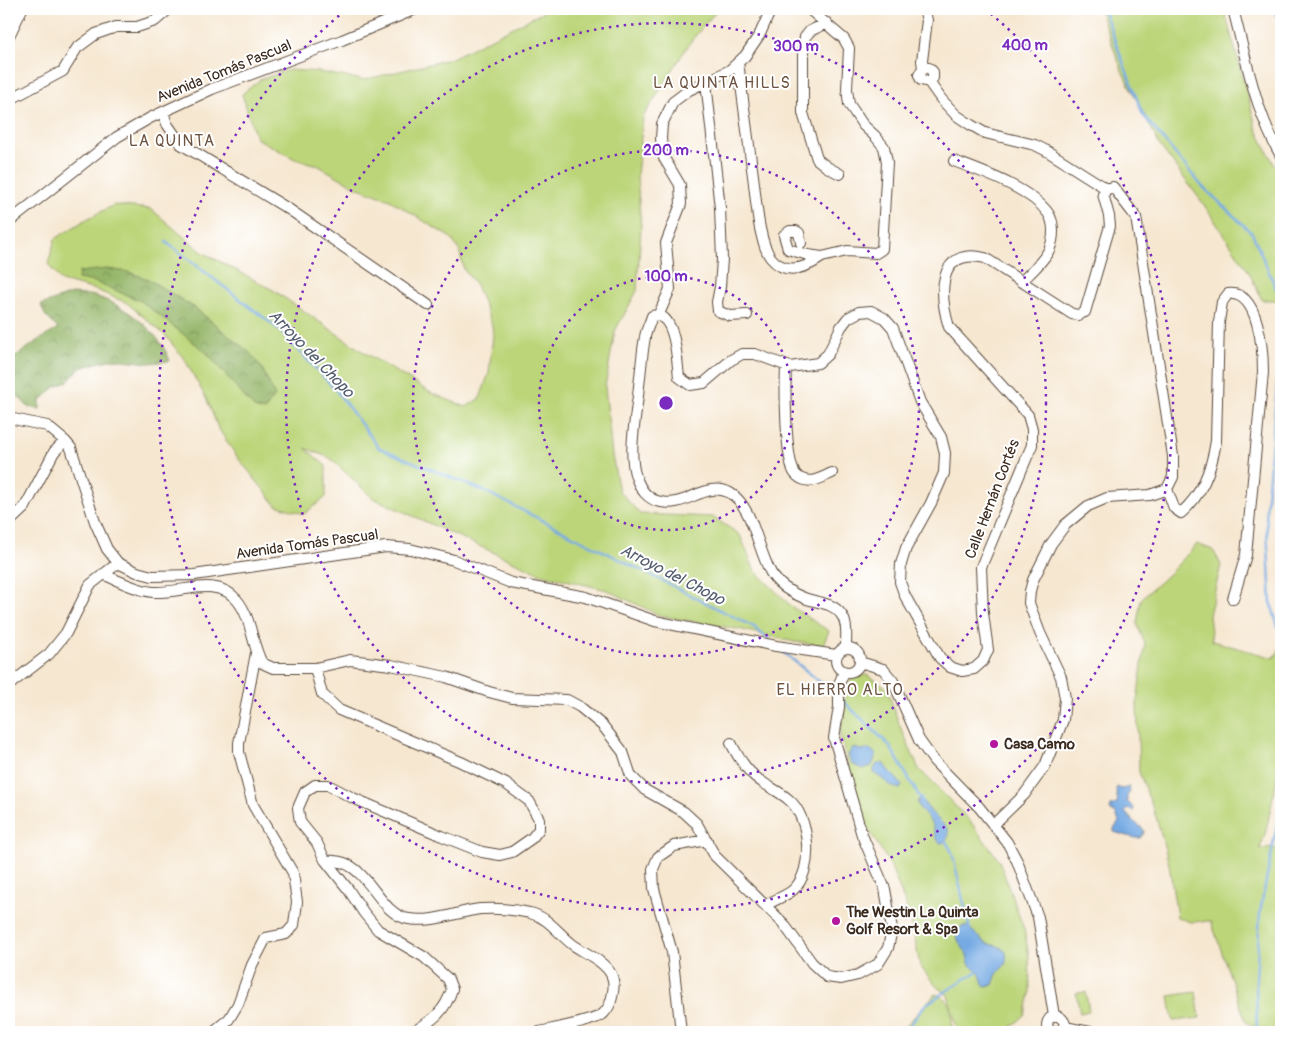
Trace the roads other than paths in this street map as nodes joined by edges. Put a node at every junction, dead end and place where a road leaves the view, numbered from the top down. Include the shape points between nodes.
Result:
1 (22, 9) edge
2 (169, 9) edge
3 (416, 9) edge
4 (771, 9) edge
5 (809, 9) edge
6 (924, 9) edge
7 (1233, 9) edge
8 (827, 23) junction
9 (9, 36) edge
10 (738, 62) junction
11 (706, 82) junction
12 (9, 100) edge
13 (163, 112) junction
14 (1281, 156) edge
15 (954, 161) dead end
16 (840, 174) dead end
17 (1107, 188) junction
18 (9, 222) edge
19 (801, 243) dead end
20 (822, 258) junction
21 (1021, 282) junction
22 (428, 305) dead end
23 (659, 314) junction
24 (747, 315) dead end
25 (786, 366) junction
26 (9, 418) edge
27 (65, 441) junction
28 (832, 473) dead end
29 (1167, 489) junction
30 (9, 522) edge
31 (118, 563) junction
32 (103, 574) junction
33 (1233, 599) dead end
34 (846, 647) junction
35 (256, 652) junction
36 (836, 655) junction
37 (860, 662) junction
38 (315, 668) junction
39 (844, 672) junction
40 (9, 685) edge
41 (731, 744) dead end
42 (993, 825) junction
43 (707, 840) junction
44 (325, 860) junction
45 (766, 905) junction
46 (1054, 1016) junction
47 (1063, 1030) edge
48 (213, 1032) edge
49 (413, 1032) edge
50 (539, 1032) edge
51 (681, 1032) edge
52 (1050, 1032) edge
53 (1090, 1032) edge

1 - 9 street
2 - 12 street via 155,21 137,27 116,27 96,34 77,48 63,71
3 - 13 street, Avenida Tomás Pascual via 212,89
4 - 10 street via 760,34
5 - 8 street
6 - 17 street via 927,20 923,68 933,72 929,82 956,115 985,133 1047,151
7 - 14 street via 1260,108
8 - 16 street via 810,30 805,37 803,113 817,159
8 - 20 street via 849,48 847,89 850,104 863,125 884,147 886,162 882,249 876,253 847,251
10 - 11 street via 730,70
10 - 20 street via 759,221 766,249 781,266 794,269 807,267
11 - 23 street via 672,102 662,124 664,158 680,185 681,204 666,243 670,288
11 - 24 street via 720,208 722,259 716,302 718,310 730,316
13 - 18 street, Avenida Tomás Pascual via 117,137
13 - 22 street via 181,144 290,210
15 - 21 street via 1010,185 1035,200 1048,213 1053,232 1049,250
17 - 21 street, Calle Hernán Cortés via 1103,194 1110,226 1085,312 1072,314
17 - 29 street via 1112,187 1136,217 1173,456 1173,477
19 - 20 street via 796,230 784,235 788,248
21 - 25 street, Calle Hernán Cortés via 985,258 973,255 959,258 948,267 943,280 945,313 950,327 1028,415 1032,429 1032,445 981,567 982,613 988,650 974,669 962,671 950,667 940,658 900,582 900,564 944,473 945,453 941,437 920,402 893,328 871,311 858,312 848,318 828,354 818,363
23 - 25 street, Calle Hernán Cortés via 673,330 680,377 690,385 704,383 742,354 755,354
23 - 34 street via 652,316 645,336 632,453 635,476 641,488 650,499 663,503 679,502 708,490 723,490 735,496 744,507 771,573 784,588 807,599 831,605 841,614 846,627
25 - 28 street via 788,440 794,474 812,481
26 - 27 street via 47,426
27 - 30 street via 54,452 25,508
27 - 31 street via 71,448 95,522 107,549
29 - 33 street via 1174,508 1181,513 1207,476 1213,460 1219,322 1222,302 1228,294 1235,293 1242,296 1259,329 1263,372 1246,555
29 - 42 street via 1150,495 1107,498 1088,506 1065,524 1051,544 1033,580 1029,603 1061,677 1065,698 1063,720 1045,766 1024,795
31 - 32 street
31 - 36 street, Avenida Tomás Pascual via 152,576 194,575 386,547 410,550 454,560 511,583 586,597 655,621
32 - 35 street via 154,592 211,587 228,590 248,618
32 - 40 street via 90,585 66,632 49,654
34 - 36 street
34 - 37 street via 859,654
35 - 38 street via 262,663 273,668
35 - 48 street via 239,752 252,805 293,873 297,902 294,925 286,934 266,938 234,1011
36 - 39 street via 836,665
37 - 39 street via 851,672
37 - 42 street via 882,669 893,681 919,740
38 - 43 street via 350,660 391,665 446,677 512,698 568,700 603,726 623,752 631,776 645,790 684,812
38 - 44 street via 322,694 339,710 506,784 529,802 539,819 540,829 512,852 500,855 482,852 353,798 328,784 305,792 298,808 300,822
39 - 45 street via 839,684 834,738 862,835 885,889 892,929 888,948 878,964 858,975 841,979 827,977
41 - 45 street via 748,770 789,799 800,814 806,834 807,860 802,879 793,891
42 - 46 street via 1017,861 1038,917
43 - 45 street via 716,856
43 - 51 street via 674,846 658,857 653,870 654,889 672,952
44 - 49 street via 378,930 424,957 448,979 452,989 444,1008
44 - 50 street via 344,863 356,871 393,912 408,919 430,920 480,909 532,913 554,926 611,973 615,984 604,1014
46 - 47 street via 1063,1018
46 - 52 street via 1046,1024
47 - 53 street

